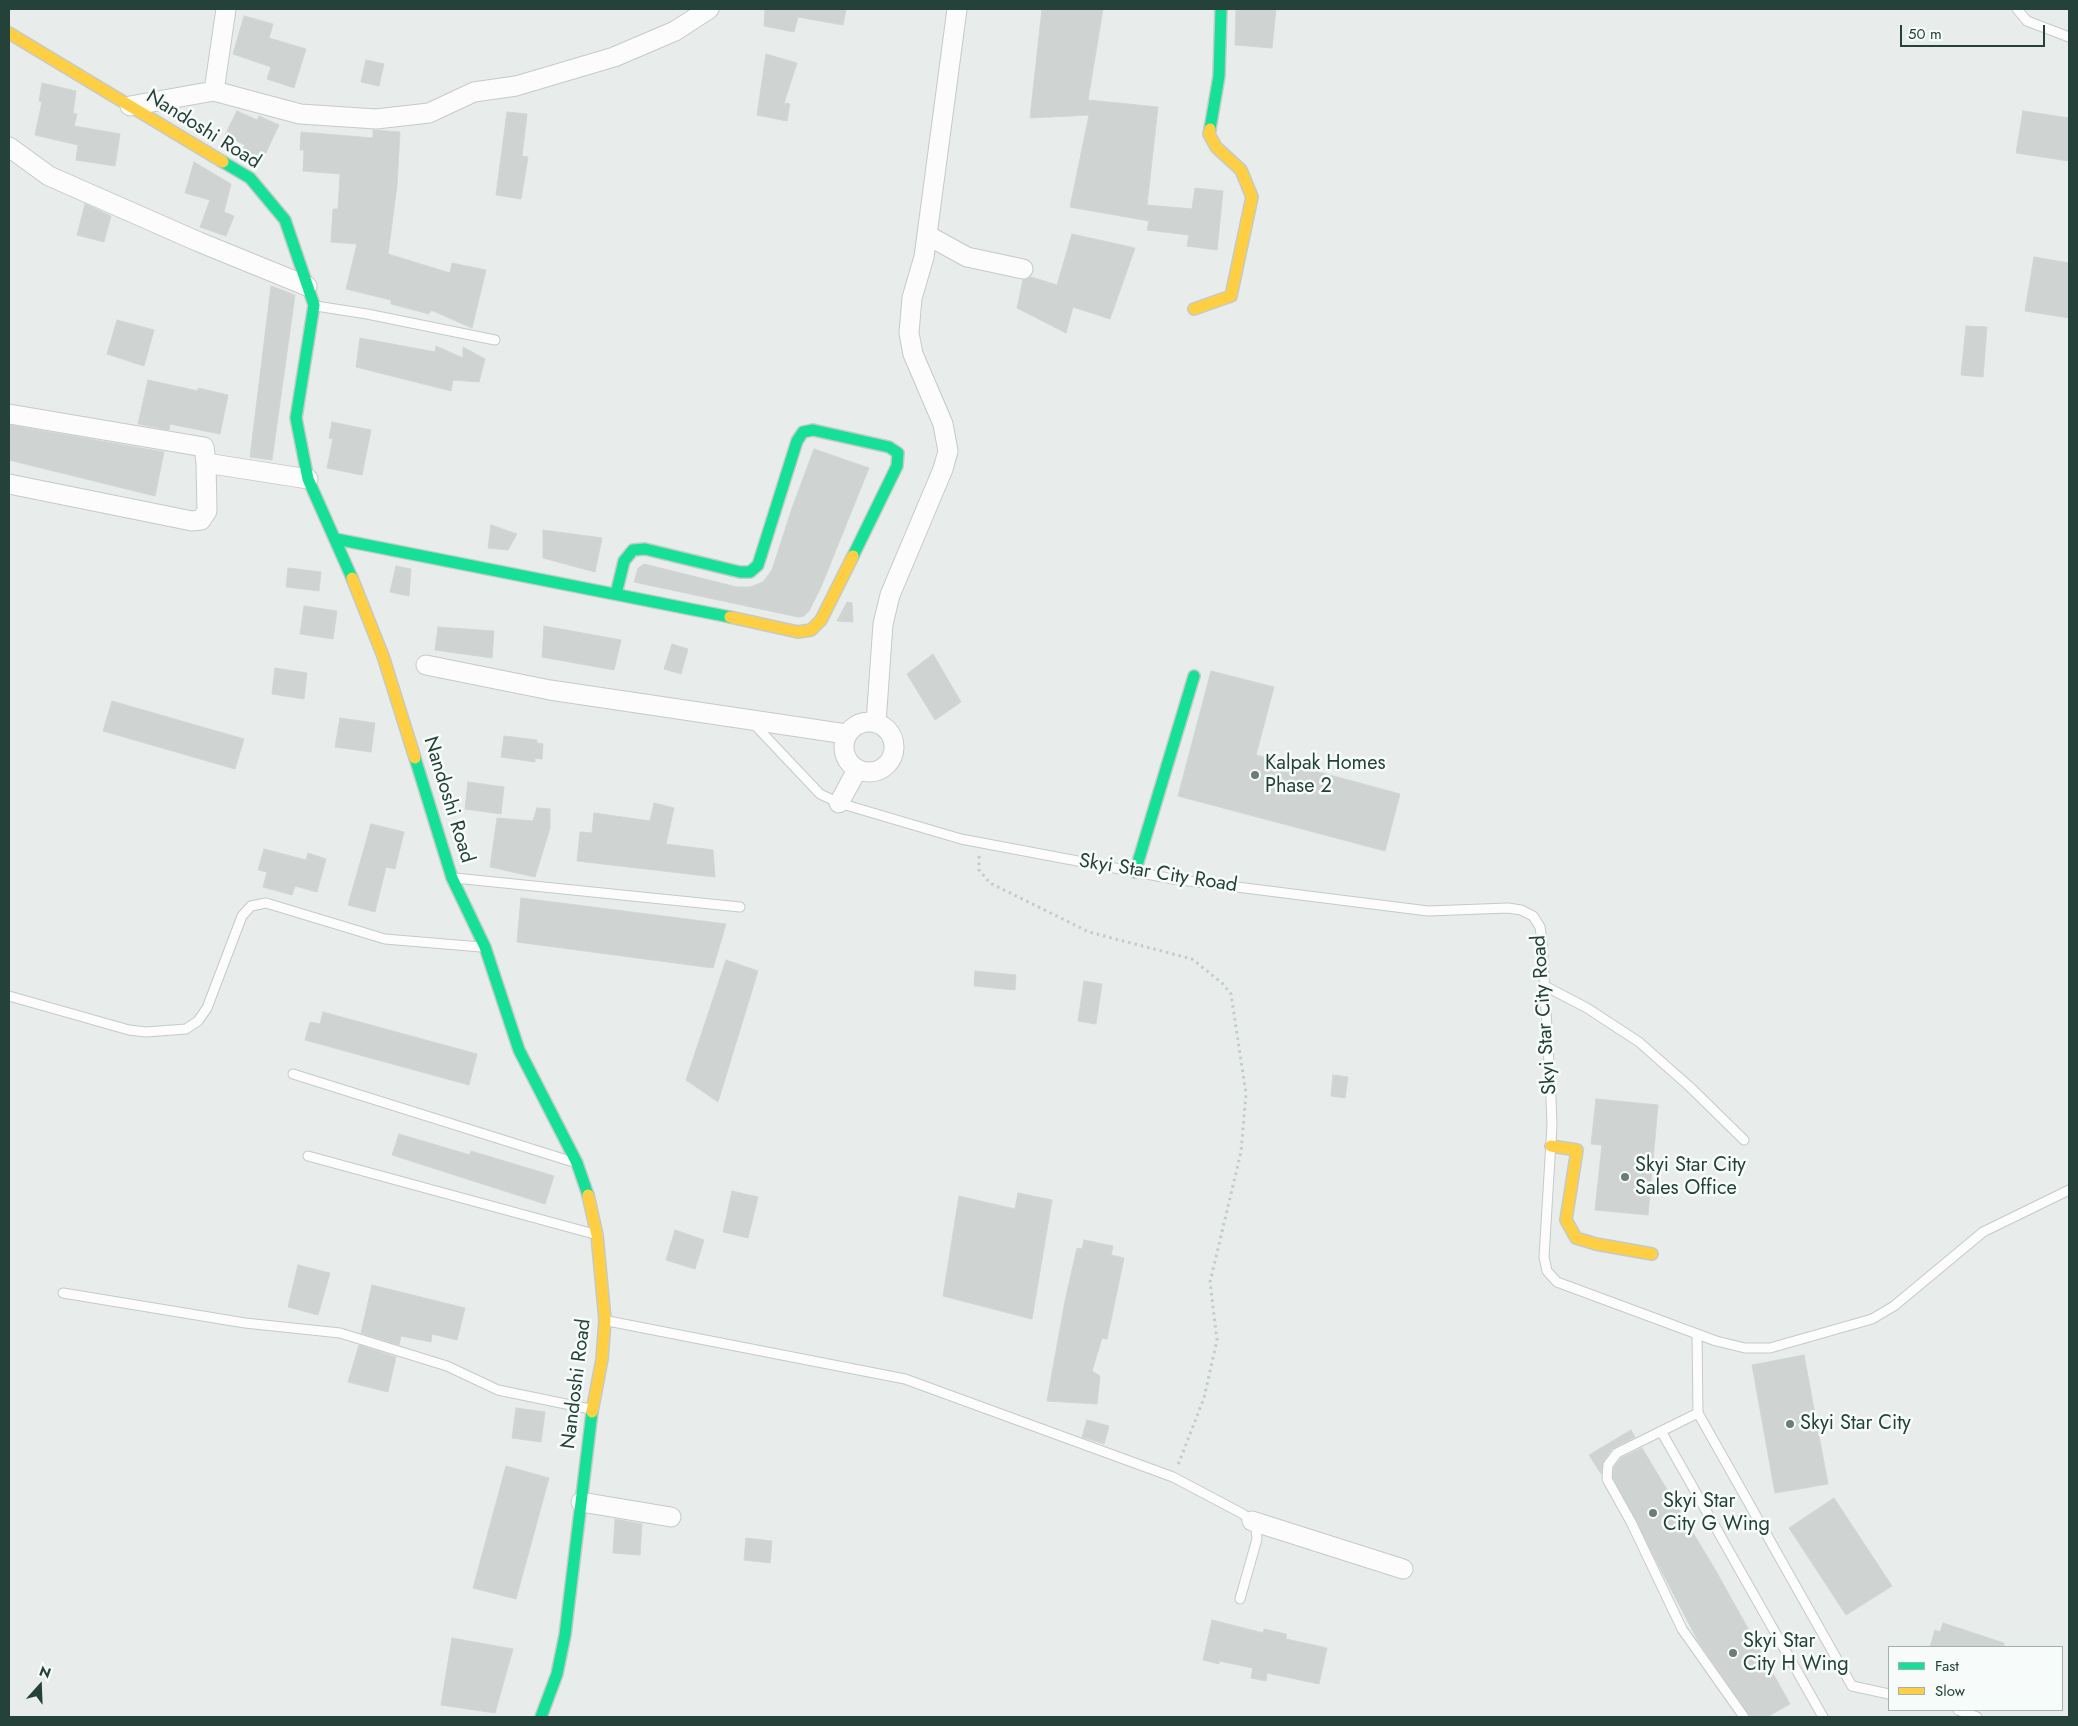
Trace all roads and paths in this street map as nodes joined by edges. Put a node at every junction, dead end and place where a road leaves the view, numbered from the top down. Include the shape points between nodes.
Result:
1 (226, 9) edge
2 (709, 9) edge
3 (957, 9) edge
4 (1220, 9) edge
5 (2017, 9) edge
6 (9, 32) edge
7 (2069, 37) edge
8 (214, 91) junction
9 (130, 106) junction
10 (9, 147) edge
11 (927, 235) junction
12 (1023, 269) dead end
13 (307, 286) junction
14 (314, 305) junction
15 (1194, 309) dead end
16 (494, 340) dead end
17 (9, 414) edge
18 (206, 463) junction
19 (308, 479) junction
20 (9, 484) edge
21 (336, 539) junction
22 (616, 594) junction
23 (426, 665) dead end
24 (1194, 676) dead end
25 (750, 720) junction
26 (876, 723) junction
27 (846, 734) junction
28 (857, 770) junction
29 (838, 803) junction
30 (978, 843) junction
31 (1135, 872) junction
32 (452, 878) junction
33 (740, 907) dead end
34 (486, 947) junction
35 (1545, 986) junction
36 (9, 996) edge
37 (293, 1074) dead end
38 (1744, 1140) dead end
39 (1551, 1146) junction
40 (308, 1156) dead end
41 (577, 1163) junction
42 (2069, 1190) edge
43 (597, 1235) junction
44 (1652, 1254) dead end
45 (63, 1293) dead end
46 (605, 1320) junction
47 (1697, 1334) junction
48 (592, 1410) junction
49 (1698, 1413) junction
50 (1661, 1431) junction
51 (1173, 1477) junction
52 (581, 1502) junction
53 (671, 1517) dead end
54 (1252, 1521) junction
55 (1404, 1569) dead end
56 (1240, 1599) dead end
57 (1888, 1694) edge
58 (1961, 1711) edge
59 (541, 1717) edge
60 (1744, 1717) edge
61 (1823, 1717) edge
62 (1977, 1717) edge

1 - 8 street
2 - 8 street via 675,31 614,57 516,86 474,92 429,114 376,119 300,114
3 - 11 street
4 - 15 street via 1219,76 1209,134 1216,147 1241,170 1252,197 1231,296
5 - 7 lane via 2027,20
6 - 9 street, Nandoshi Road
8 - 9 street
9 - 13 street, Nandoshi Road via 250,178 285,220
10 - 13 street via 49,176
11 - 12 street via 967,257
11 - 26 street via 912,298 909,333 913,354 943,424 948,451 890,595 882,624
13 - 14 street, Nandoshi Road
14 - 16 lane
14 - 19 street, Nandoshi Road via 296,418
17 - 18 street via 204,447
18 - 19 street
18 - 20 street via 207,511 201,520 192,521
19 - 21 street, Nandoshi Road
21 - 22 street
21 - 32 street, Nandoshi Road via 383,656
22 - 22 street via 798,632 811,630 821,620 896,466 898,453 888,447 813,430 803,432 797,441 758,565 750,572 645,549 633,550 624,561
23 - 25 street via 550,690
24 - 31 street
25 - 27 street
25 - 29 lane, Skyi Star City Road via 811,787
26 - 27 street via 859,723
26 - 28 street via 890,733 892,758 880,770
27 - 28 street via 843,750 850,765
28 - 29 street
29 - 30 lane, Skyi Star City Road
30 - 31 lane, Skyi Star City Road
30 - 51 path via 979,870 990,883 1089,932 1192,960 1202,965 1231,994 1246,1094 1242,1152 1210,1282 1217,1340 1204,1398
31 - 35 lane, Skyi Star City Road via 1428,911 1521,910 1533,916 1540,926
32 - 33 lane
32 - 34 street, Nandoshi Road
34 - 36 lane via 386,939 266,903 251,906 242,916 207,1008 198,1021 186,1029 128,1030
34 - 41 street, Nandoshi Road via 519,1050
35 - 38 lane via 1587,1008 1638,1042
35 - 39 lane, Skyi Star City Road via 1552,1098
37 - 41 lane
39 - 44 street via 1577,1150 1566,1220 1576,1238
39 - 47 lane, Skyi Star City Road via 1544,1257 1548,1271 1557,1282
40 - 43 lane
41 - 43 street, Nandoshi Road
42 - 47 lane, Skyi Star City Road via 1984,1232 1894,1306 1872,1319 1770,1348 1746,1348
43 - 46 street, Nandoshi Road
45 - 48 lane via 246,1323 340,1333 447,1366 498,1390
46 - 48 street, Nandoshi Road
46 - 51 lane via 905,1379
47 - 49 lane
48 - 52 street, Nandoshi Road
49 - 50 lane
49 - 57 lane via 1852,1686
50 - 60 lane via 1617,1453 1608,1465 1607,1479 1682,1630
50 - 61 lane
51 - 54 lane
52 - 53 street
52 - 59 street, Nandoshi Road via 565,1635 557,1674
54 - 55 street
54 - 56 lane via 1256,1538
58 - 62 lane

